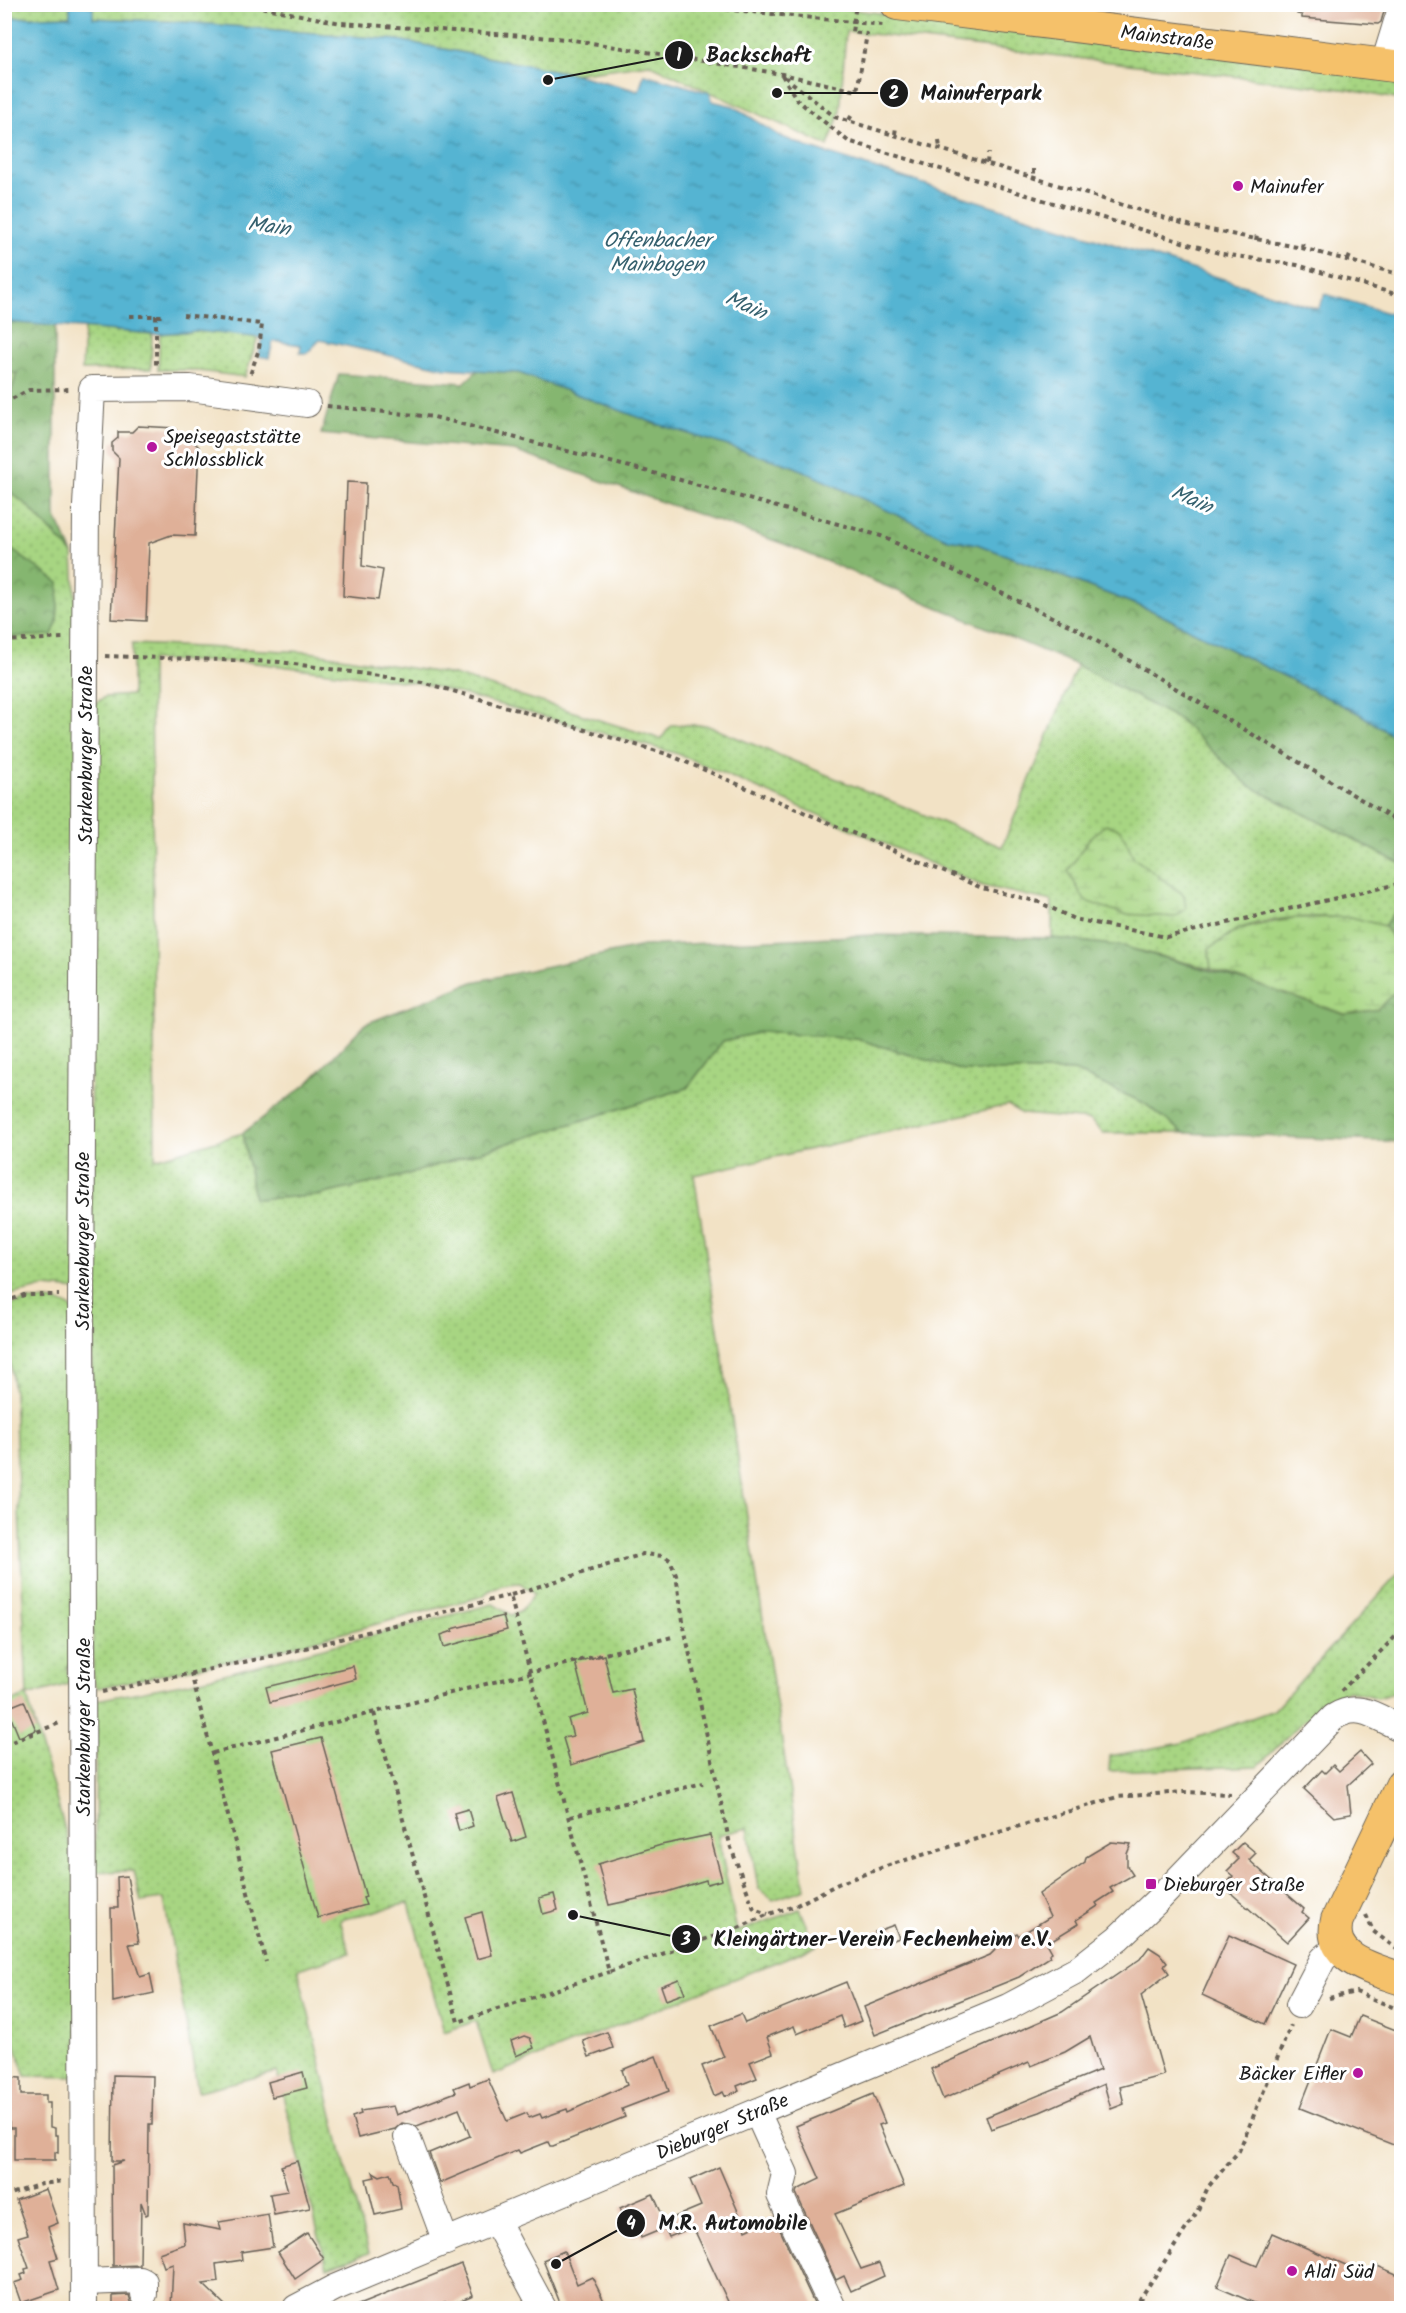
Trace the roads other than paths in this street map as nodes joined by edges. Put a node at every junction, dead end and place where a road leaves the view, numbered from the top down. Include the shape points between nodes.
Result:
1 (897, 4) edge
2 (1401, 5) edge
3 (1393, 65) edge
4 (307, 405) road end
5 (1401, 1728) edge
6 (1401, 1784) edge
7 (1338, 1946) junction
8 (1401, 1979) edge
9 (1299, 2005) road end
10 (758, 2112) junction
11 (407, 2137) dead end
12 (496, 2221) junction
13 (446, 2242) junction
14 (84, 2282) junction
15 (144, 2294) dead end
16 (84, 2308) edge
17 (296, 2308) edge
18 (543, 2308) edge
19 (833, 2308) edge

1 - 3 main road, Mainstraße
2 - 3 street
4 - 14 street, Starkenburger Straße via 190,388 92,389 87,452 81,1300
5 - 10 street, Dieburger Straße via 1356,1708 1346,1709 1131,1926 1077,1970 1008,2007
6 - 7 main road via 1337,1920
7 - 8 main road via 1354,1960
7 - 9 street via 1323,1959
10 - 12 street, Dieburger Straße
10 - 19 street via 785,2174 780,2194
11 - 13 street
12 - 13 street, Dieburger Straße
12 - 18 street
13 - 17 street, Dieburger Straße via 334,2288
14 - 15 street via 140,2280 144,2282
14 - 16 street, Starkenburger Straße

